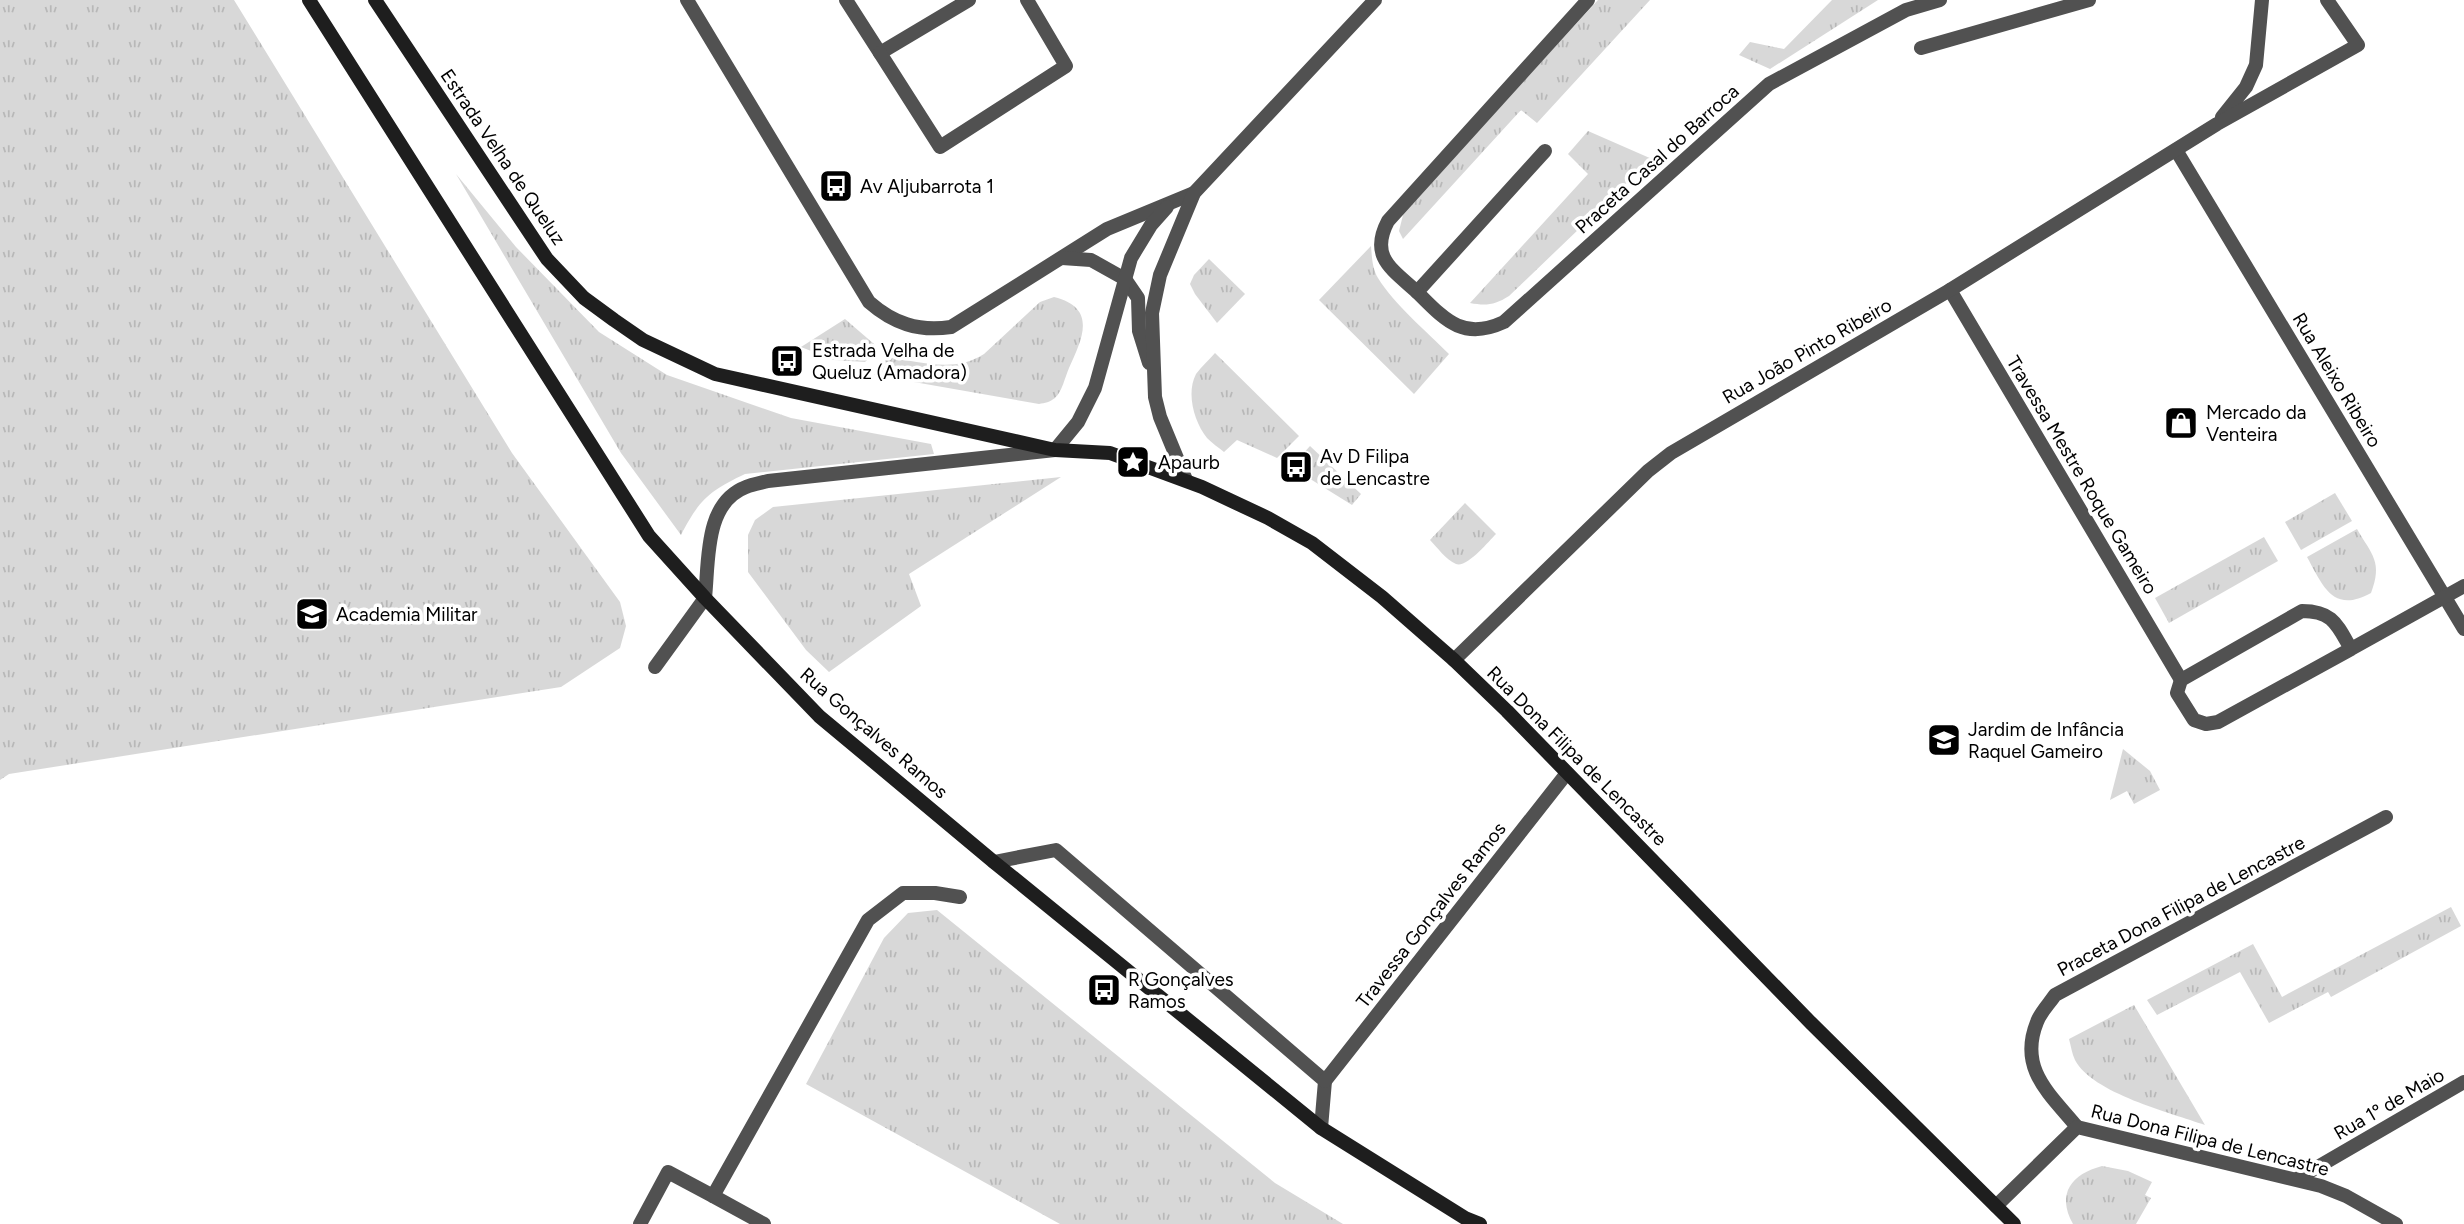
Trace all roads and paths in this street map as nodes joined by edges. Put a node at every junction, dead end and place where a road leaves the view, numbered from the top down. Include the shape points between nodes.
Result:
1 (309, 0) edge
2 (375, 0) edge
3 (687, 0) edge
4 (846, 0) edge
5 (968, 0) edge
6 (1027, 0) edge
7 (1588, 0) edge
8 (1940, 0) edge
9 (2089, 0) edge
10 (2262, 0) edge
11 (2327, 0) edge
12 (1366, 3) edge
13 (1921, 48) dead end
14 (880, 53) junction
15 (2217, 124) junction
16 (2176, 150) junction
17 (1545, 151) dead end
18 (1194, 193) junction
19 (1169, 204) junction
20 (1061, 258) junction
21 (1125, 279) junction
22 (1950, 290) junction
23 (1417, 292) junction
24 (1153, 374) junction
25 (1055, 450) junction
26 (1186, 480) junction
27 (2464, 586) edge
28 (2445, 596) junction
29 (705, 598) junction
30 (2464, 629) edge
31 (2351, 649) junction
32 (1454, 660) junction
33 (655, 667) dead end
34 (2181, 680) junction
35 (1567, 773) junction
36 (2386, 817) dead end
37 (994, 862) junction
38 (960, 897) dead end
39 (1325, 1081) junction
40 (2464, 1082) edge
41 (2077, 1127) junction
42 (1321, 1128) junction
43 (2297, 1179) junction
44 (713, 1196) junction
45 (1996, 1206) junction
46 (640, 1224) edge
47 (764, 1224) edge
48 (1480, 1224) edge
49 (2014, 1224) edge
50 (2396, 1224) edge

1 - 29 main road via 649,536
2 - 25 main road, Estrada Velha de Queluz via 547,259 584,298 643,340 715,374
3 - 20 street via 869,302 884,315 900,324 951,327
4 - 14 street
5 - 14 street
6 - 14 street via 1066,66 940,147
7 - 23 street, Praceta Casal do Barroca via 1388,221 1380,248 1385,262
8 - 23 street, Praceta Casal do Barroca via 1906,10 1769,84 1504,322 1488,329 1456,326
9 - 13 street
10 - 15 street via 2256,65 2246,87
11 - 15 street, Rua João Pinto Ribeiro via 2358,46
12 - 18 street
15 - 16 street, Rua João Pinto Ribeiro
16 - 22 street, Rua João Pinto Ribeiro
16 - 28 street, Rua Aleixo Ribeiro
17 - 23 street
18 - 19 street
18 - 24 street via 1155,292
19 - 20 street via 1107,229
19 - 21 street via 1140,240
20 - 21 street via 1101,263
21 - 24 street via 1138,298 1139,331
21 - 25 street via 1095,388 1078,422
22 - 32 street, Rua João Pinto Ribeiro via 1671,453
22 - 34 street, Travessa Mestre Roque Gameiro
24 - 26 street via 1160,417
25 - 26 main road, Rua Dona Filipa de Lencastre via 1110,453
25 - 29 street via 745,487 727,499 715,519
26 - 32 main road, Rua Dona Filipa de Lencastre via 1312,543
27 - 28 street
28 - 30 street, Rua Aleixo Ribeiro
28 - 31 street
29 - 33 street
29 - 37 main road, Rua Gonçalves Ramos via 819,716
31 - 34 street via 2333,620 2325,614 2302,611
31 - 34 street, Travessa Mestre Roque Gameiro via 2218,722 2194,720 2177,693
32 - 35 main road, Rua Dona Filipa de Lencastre
35 - 39 street, Travessa Gonçalves Ramos
35 - 45 main road, Rua Dona Filipa de Lencastre
36 - 41 street, Praceta Dona Filipa de Lencastre via 2055,995 2037,1020 2030,1046 2035,1075
37 - 39 street via 1056,850
37 - 42 main road, Rua Gonçalves Ramos
38 - 44 street via 903,893 868,920
39 - 42 street
40 - 43 street, Rua 1º de Maio
41 - 43 street, Rua Dona Filipa de Lencastre
41 - 45 street, Rua Dona Filipa de Lencastre
42 - 48 main road, Rua Gonçalves Ramos
43 - 50 street, Rua Dona Filipa de Lencastre via 2346,1196
44 - 46 street via 668,1172
44 - 47 street
45 - 49 main road, Rua Dona Filipa de Lencastre

